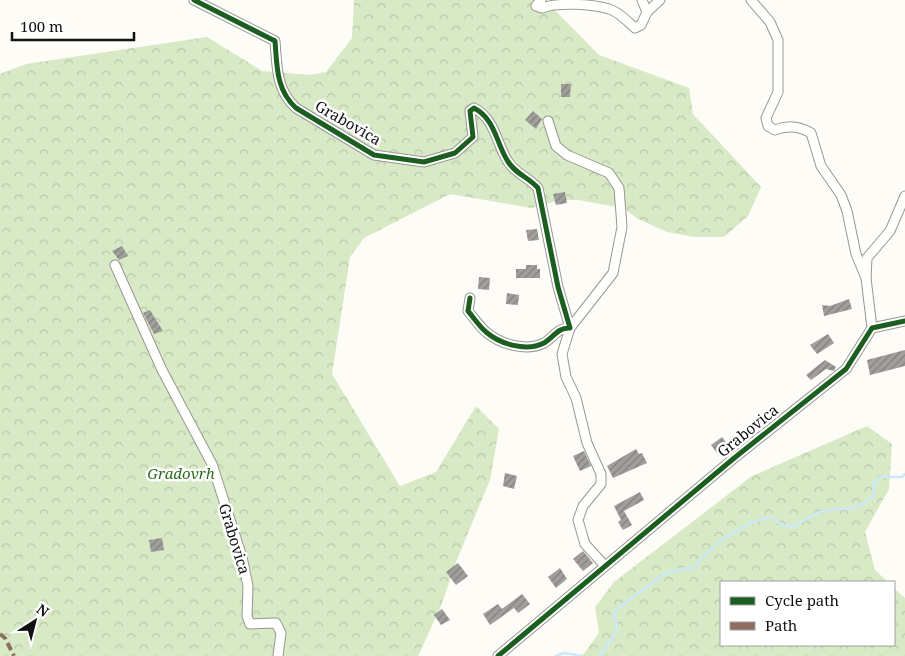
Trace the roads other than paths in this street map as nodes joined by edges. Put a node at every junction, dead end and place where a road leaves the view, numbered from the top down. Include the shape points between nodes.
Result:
1 (194, 0) edge
2 (541, 0) edge
3 (642, 0) edge
4 (660, 0) edge
5 (752, 0) edge
6 (647, 12) junction
7 (548, 121) dead end
8 (905, 196) edge
9 (115, 266) dead end
10 (866, 278) junction
11 (470, 298) dead end
12 (905, 322) edge
13 (570, 328) junction
14 (872, 328) junction
15 (605, 566) junction
16 (278, 656) edge
17 (498, 656) edge

1 - 13 street, Grabovica via 275,41 281,90 287,99 296,108 374,155 424,162 455,153 473,137 470,111 474,108 479,111 494,127 507,160 517,173 528,177 538,188 558,287
2 - 6 street via 536,6 611,9 635,28
3 - 6 street
4 - 6 street
5 - 10 street via 770,22 778,40 778,92 766,118 768,126 775,130 785,126 803,128 811,133 821,166 841,195 856,254
7 - 13 street via 556,146 567,155 609,173 619,188 622,227 613,273
8 - 10 street via 890,231 867,258
9 - 16 street, Grabovica via 162,370 212,464 242,557 248,586 247,616 250,624 276,623 281,633
10 - 14 street
11 - 13 street via 468,311 485,332 500,341 532,348 558,331
12 - 14 street
13 - 15 street via 562,354 566,377 576,398 587,443 601,474 601,484 583,506 578,520 585,544
14 - 15 street, Grabovica via 846,369
15 - 17 street, Grabovica

